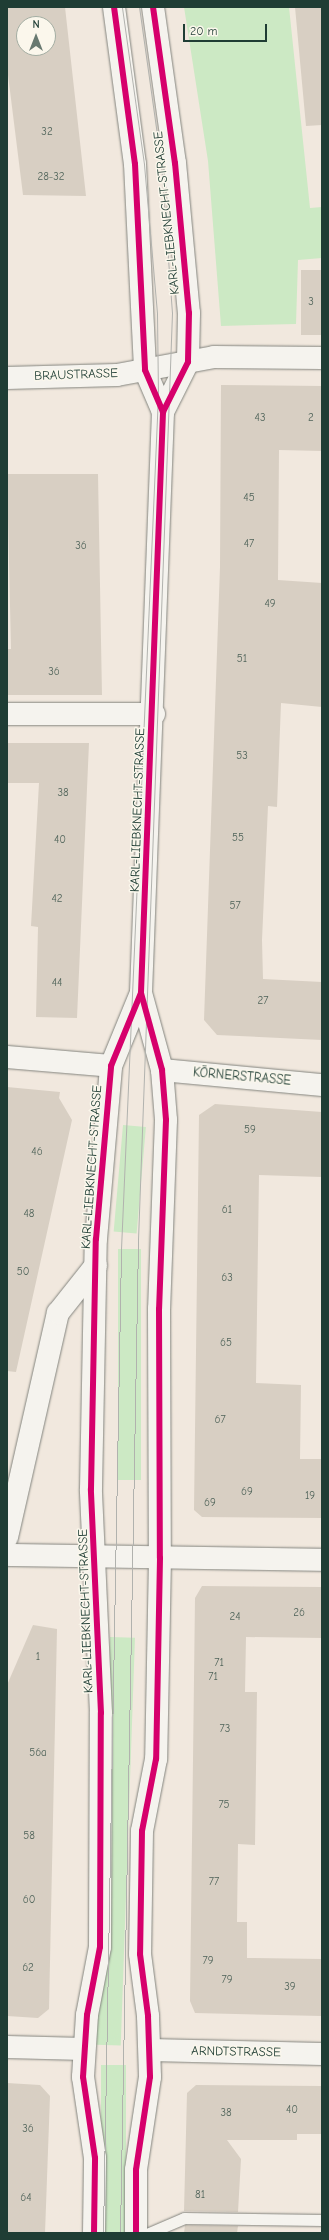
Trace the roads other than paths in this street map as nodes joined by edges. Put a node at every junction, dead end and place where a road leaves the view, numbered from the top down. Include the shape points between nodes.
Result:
1 (114, 7) edge
2 (153, 7) edge
3 (322, 358) edge
4 (188, 362) junction
5 (145, 370) junction
6 (7, 378) edge
7 (164, 412) junction
8 (7, 714) edge
9 (154, 714) junction
10 (142, 994) junction
11 (7, 1057) edge
12 (105, 1066) junction
13 (162, 1070) junction
14 (322, 1084) edge
15 (96, 1265) junction
16 (7, 1537) edge
17 (7, 1555) edge
18 (95, 1557) junction
19 (160, 1558) junction
20 (322, 1560) edge
21 (7, 2047) edge
22 (84, 2049) junction
23 (150, 2050) junction
24 (322, 2054) edge
25 (322, 2220) edge
26 (94, 2233) edge
27 (136, 2233) edge
28 (149, 2233) edge

1 - 5 main road, KARL-LIEBKNECHT-STRASSE via 135,164
2 - 4 main road, KARL-LIEBKNECHT-STRASSE via 175,163 189,313
3 - 4 main road via 214,357
4 - 5 main road
4 - 7 main road, KARL-LIEBKNECHT-STRASSE
5 - 6 main road, BRAUSTRASSE via 117,375
5 - 7 main road, KARL-LIEBKNECHT-STRASSE
7 - 9 main road, KARL-LIEBKNECHT-STRASSE
8 - 9 main road
9 - 10 main road, KARL-LIEBKNECHT-STRASSE
10 - 12 main road, KARL-LIEBKNECHT-STRASSE
10 - 13 main road, KARL-LIEBKNECHT-STRASSE
11 - 12 main road
12 - 15 main road, KARL-LIEBKNECHT-STRASSE
13 - 14 main road, KÖRNERSTRASSE
13 - 19 main road, KARL-LIEBKNECHT-STRASSE via 166,1120 158,1309
15 - 16 main road, KARL-LIEBKNECHT-STRASSE via 58,1312
15 - 18 main road, KARL-LIEBKNECHT-STRASSE via 91,1489
17 - 18 main road
18 - 19 main road
18 - 22 main road, KARL-LIEBKNECHT-STRASSE via 101,1713 100,1947
19 - 20 main road
19 - 23 main road, KARL-LIEBKNECHT-STRASSE via 156,1759 142,1831 140,1954
21 - 22 main road
22 - 26 main road, KARL-LIEBKNECHT-STRASSE via 83,2077 95,2158
23 - 24 main road, ARNDTSTRASSE
23 - 27 main road, KARL-LIEBKNECHT-STRASSE via 150,2077 136,2170
25 - 28 lane via 184,2218

